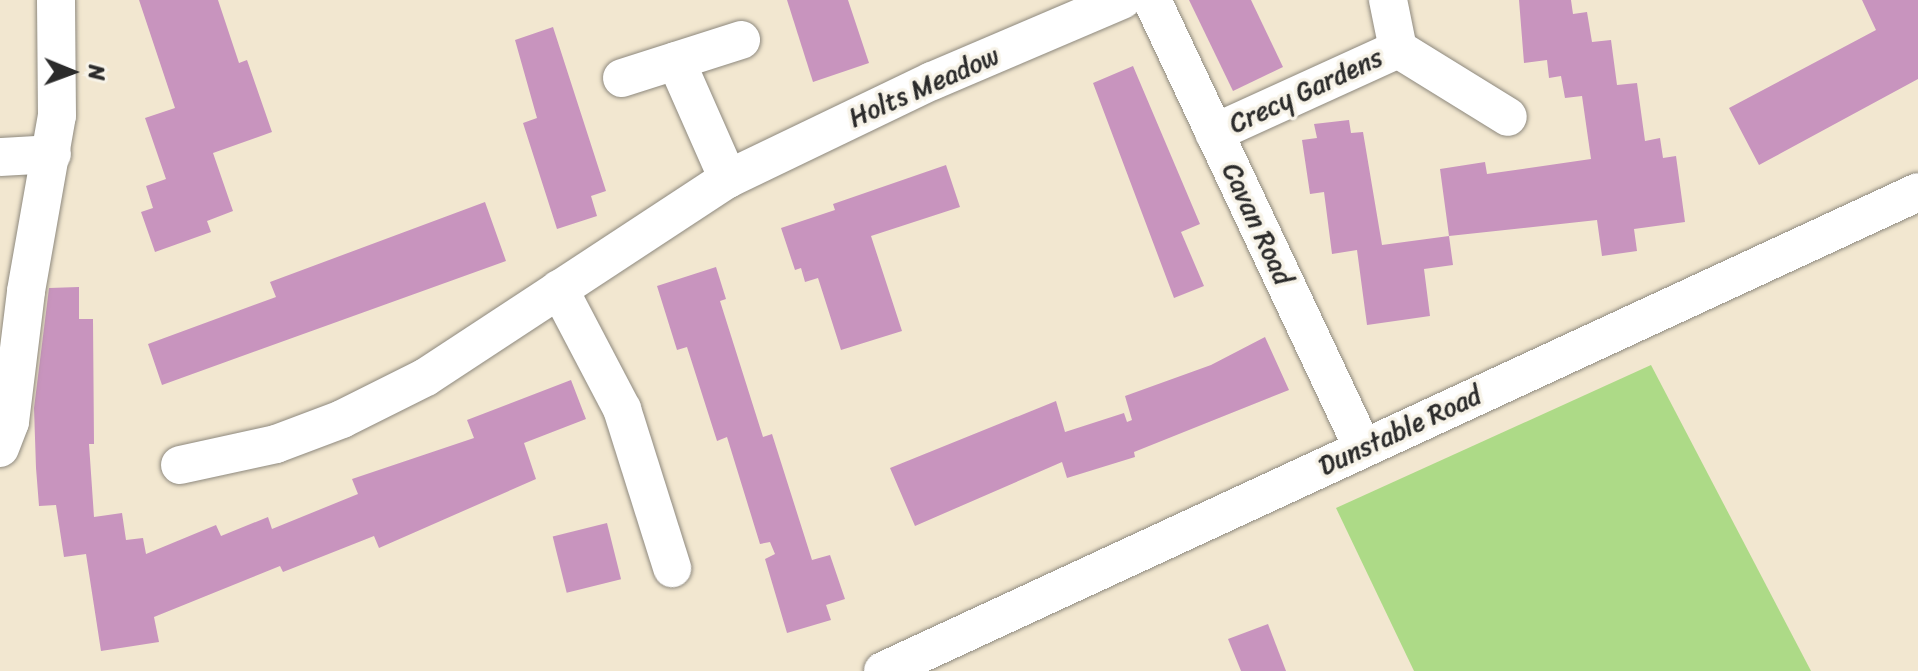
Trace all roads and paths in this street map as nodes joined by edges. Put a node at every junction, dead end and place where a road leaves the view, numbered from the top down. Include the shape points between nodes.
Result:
1 (56, 0) edge
2 (1122, 0) edge
3 (1152, 0) edge
4 (1388, 0) edge
5 (741, 40) dead end
6 (1398, 49) junction
7 (676, 61) junction
8 (622, 78) dead end
9 (1508, 117) dead end
10 (1214, 133) junction
11 (52, 154) junction
12 (0, 157) edge
13 (728, 179) junction
14 (1918, 192) edge
15 (559, 289) junction
16 (0, 448) edge
17 (1363, 448) junction
18 (180, 465) dead end
19 (672, 568) dead end
20 (883, 671) edge

1 - 11 street via 58,90
2 - 13 street, Holts Meadow via 932,81
3 - 10 street, Cavan Road
4 - 6 street, Crecy Gardens
5 - 7 street
6 - 9 street, Crecy Gardens
6 - 10 street, Crecy Gardens
7 - 8 street
7 - 13 street
10 - 17 street, Cavan Road
11 - 12 street
11 - 16 street via 26,291 10,422
13 - 15 street, Holts Meadow
14 - 17 street, Dunstable Road
15 - 18 street, Holts Meadow via 426,377 342,419 276,444
15 - 19 street via 622,409
17 - 20 street, Dunstable Road

